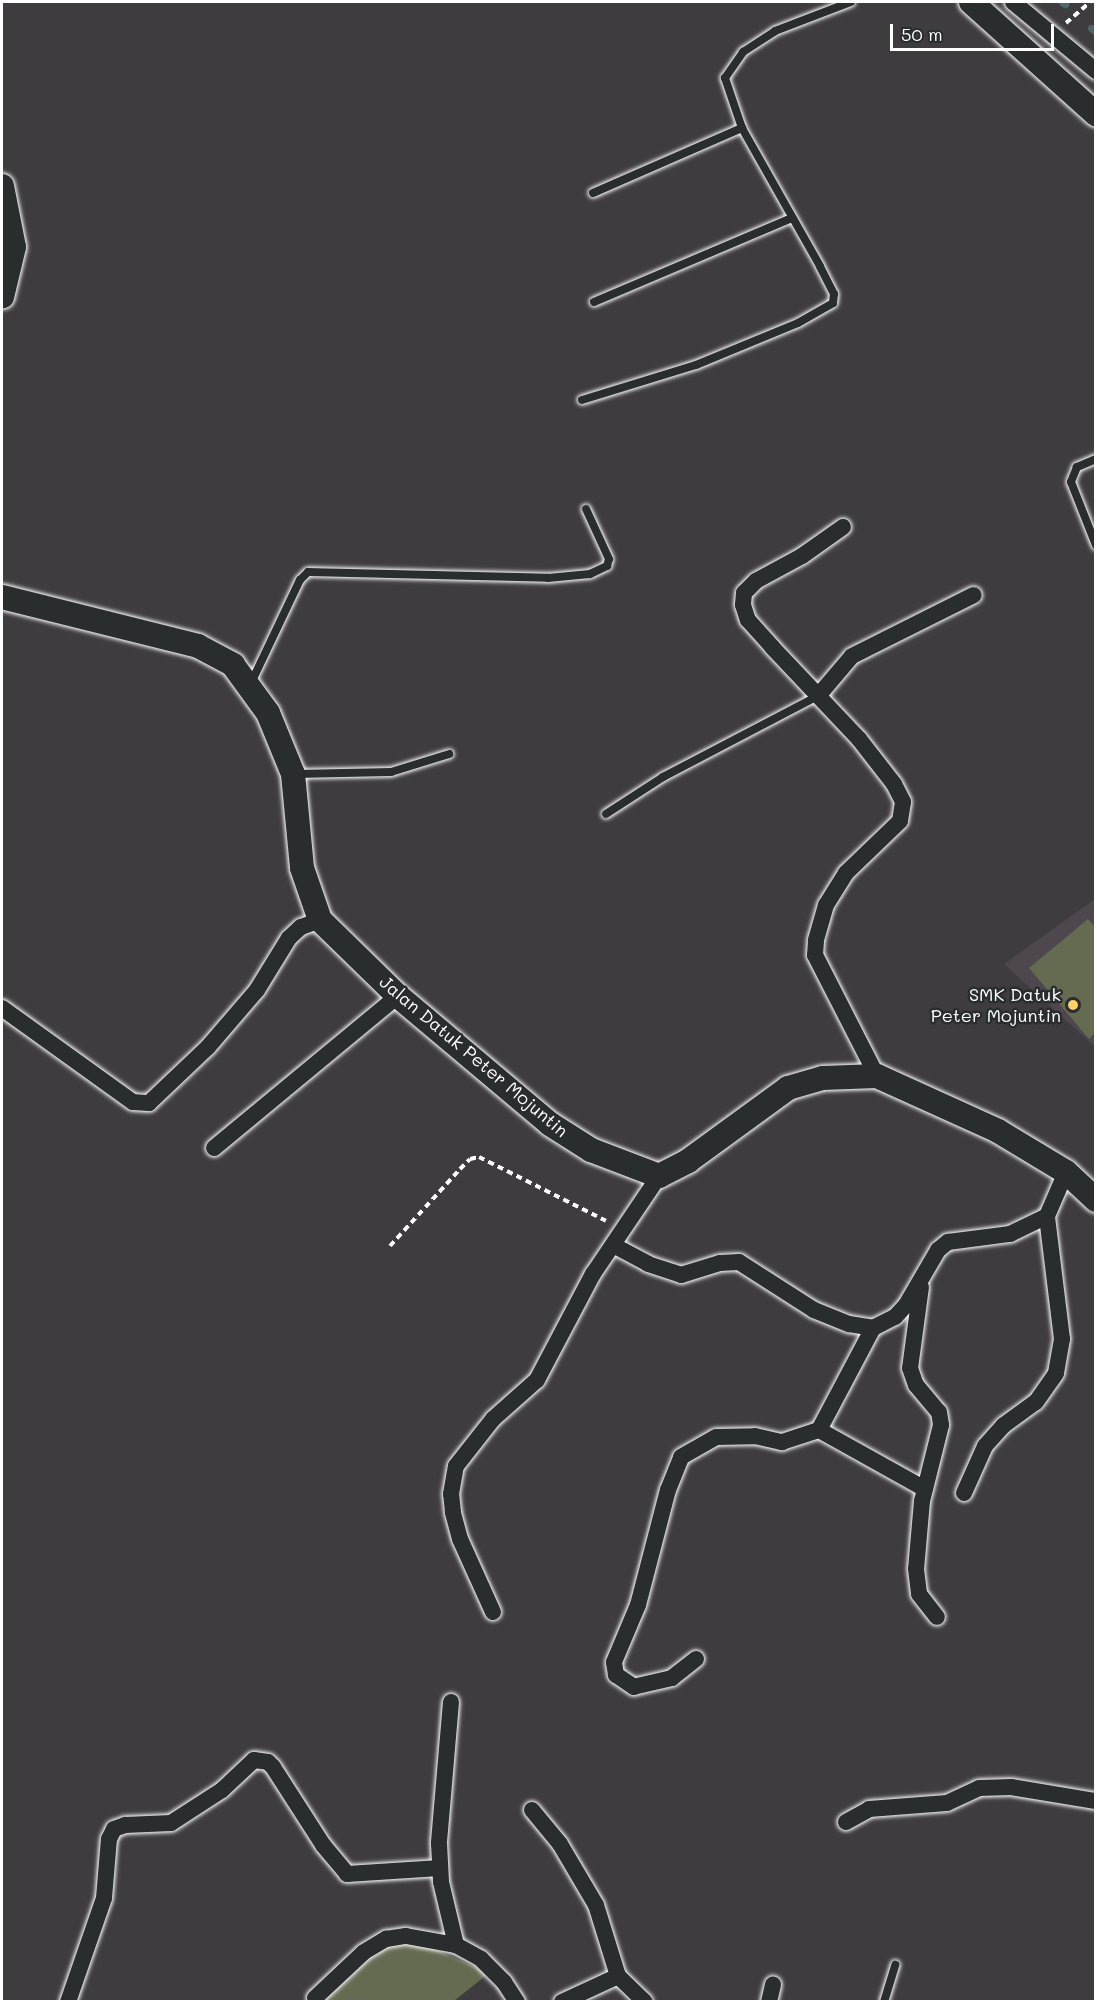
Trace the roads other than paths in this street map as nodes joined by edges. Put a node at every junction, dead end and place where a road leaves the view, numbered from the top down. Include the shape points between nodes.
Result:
1 (851, 2) edge
2 (971, 2) edge
3 (1014, 2) edge
4 (1095, 71) edge
5 (1095, 114) edge
6 (742, 128) junction
7 (2, 186) edge
8 (593, 193) dead end
9 (790, 219) junction
10 (2, 297) edge
11 (594, 302) dead end
12 (582, 400) dead end
13 (1095, 459) edge
14 (586, 509) dead end
15 (843, 527) dead end
16 (1095, 545) edge
17 (974, 596) dead end
18 (2, 597) edge
19 (249, 686) junction
20 (818, 696) junction
21 (449, 754) dead end
22 (293, 774) junction
23 (606, 814) dead end
24 (303, 928) junction
25 (393, 1000) junction
26 (2, 1008) edge
27 (877, 1076) junction
28 (214, 1148) dead end
29 (1066, 1172) junction
30 (654, 1184) junction
31 (1095, 1200) edge
32 (1047, 1216) junction
33 (613, 1245) junction
34 (922, 1283) junction
35 (873, 1328) junction
36 (819, 1430) junction
37 (925, 1489) junction
38 (964, 1493) dead end
39 (493, 1612) dead end
40 (938, 1617) dead end
41 (696, 1659) dead end
42 (451, 1702) dead end
43 (1095, 1802) edge
44 (532, 1810) dead end
45 (846, 1822) dead end
46 (440, 1868) junction
47 (456, 1944) junction
48 (895, 1965) dead end
49 (618, 1976) junction
50 (773, 1984) dead end
51 (315, 1998) dead end
52 (68, 2001) edge
53 (517, 2001) edge
54 (562, 2001) edge
55 (645, 2001) edge
56 (769, 2001) edge
57 (884, 2001) edge

1 - 6 lane via 775,31 743,52 725,78
2 - 5 street
3 - 4 street
6 - 8 lane
6 - 9 lane
7 - 10 street via 14,247
9 - 11 lane
9 - 12 lane via 834,294 833,303 687,368
13 - 16 lane via 1077,468 1071,482
14 - 19 lane via 609,559 607,566 590,574 548,578 308,572 300,580
15 - 20 street via 802,556 756,580 744,592 748,620
17 - 20 street via 852,656
18 - 19 street, Jalan Datuk Peter Mojuntin via 198,646 233,665
19 - 22 street, Jalan Datuk Peter Mojuntin via 268,713
20 - 23 lane via 663,777
20 - 27 street via 874,758 903,802 900,821 846,873 826,905 816,941 815,955
21 - 22 lane via 391,772
22 - 24 street, Jalan Datuk Peter Mojuntin
24 - 25 street, Jalan Datuk Peter Mojuntin
24 - 26 street via 208,1047 154,1100 144,1104 133,1102
25 - 28 street
25 - 30 street, Jalan Datuk Peter Mojuntin via 550,1124
27 - 29 street via 980,1122
27 - 30 street via 824,1078 788,1088
29 - 31 street
29 - 32 street
30 - 33 street
32 - 34 street via 1010,1234 948,1242 938,1250
32 - 38 street via 1062,1339 1056,1374 1036,1402 1004,1425 985,1446
33 - 35 street via 648,1264 681,1275 720,1263 739,1262 813,1310 849,1324
33 - 39 street via 593,1274 537,1380 493,1419 456,1466 451,1494 453,1512 460,1539
34 - 35 street via 895,1317
34 - 37 street via 910,1368 916,1384 939,1412 941,1425
35 - 36 street
36 - 37 street
36 - 41 street via 782,1442 755,1436 717,1437 681,1457 668,1490 638,1605 614,1662 616,1674 634,1687 672,1678
37 - 40 street via 917,1529 916,1569 919,1594
42 - 46 street
43 - 45 street via 1011,1787 979,1788 947,1803 869,1809
44 - 49 street via 560,1844 596,1905
46 - 47 street
46 - 52 street via 347,1874 322,1845 273,1767 254,1760 222,1790 171,1823 114,1829 109,1839 104,1898
47 - 51 street via 428,1938 386,1939 364,1952
47 - 53 street via 481,1959
48 - 57 lane
49 - 54 street
49 - 55 street
50 - 56 street

